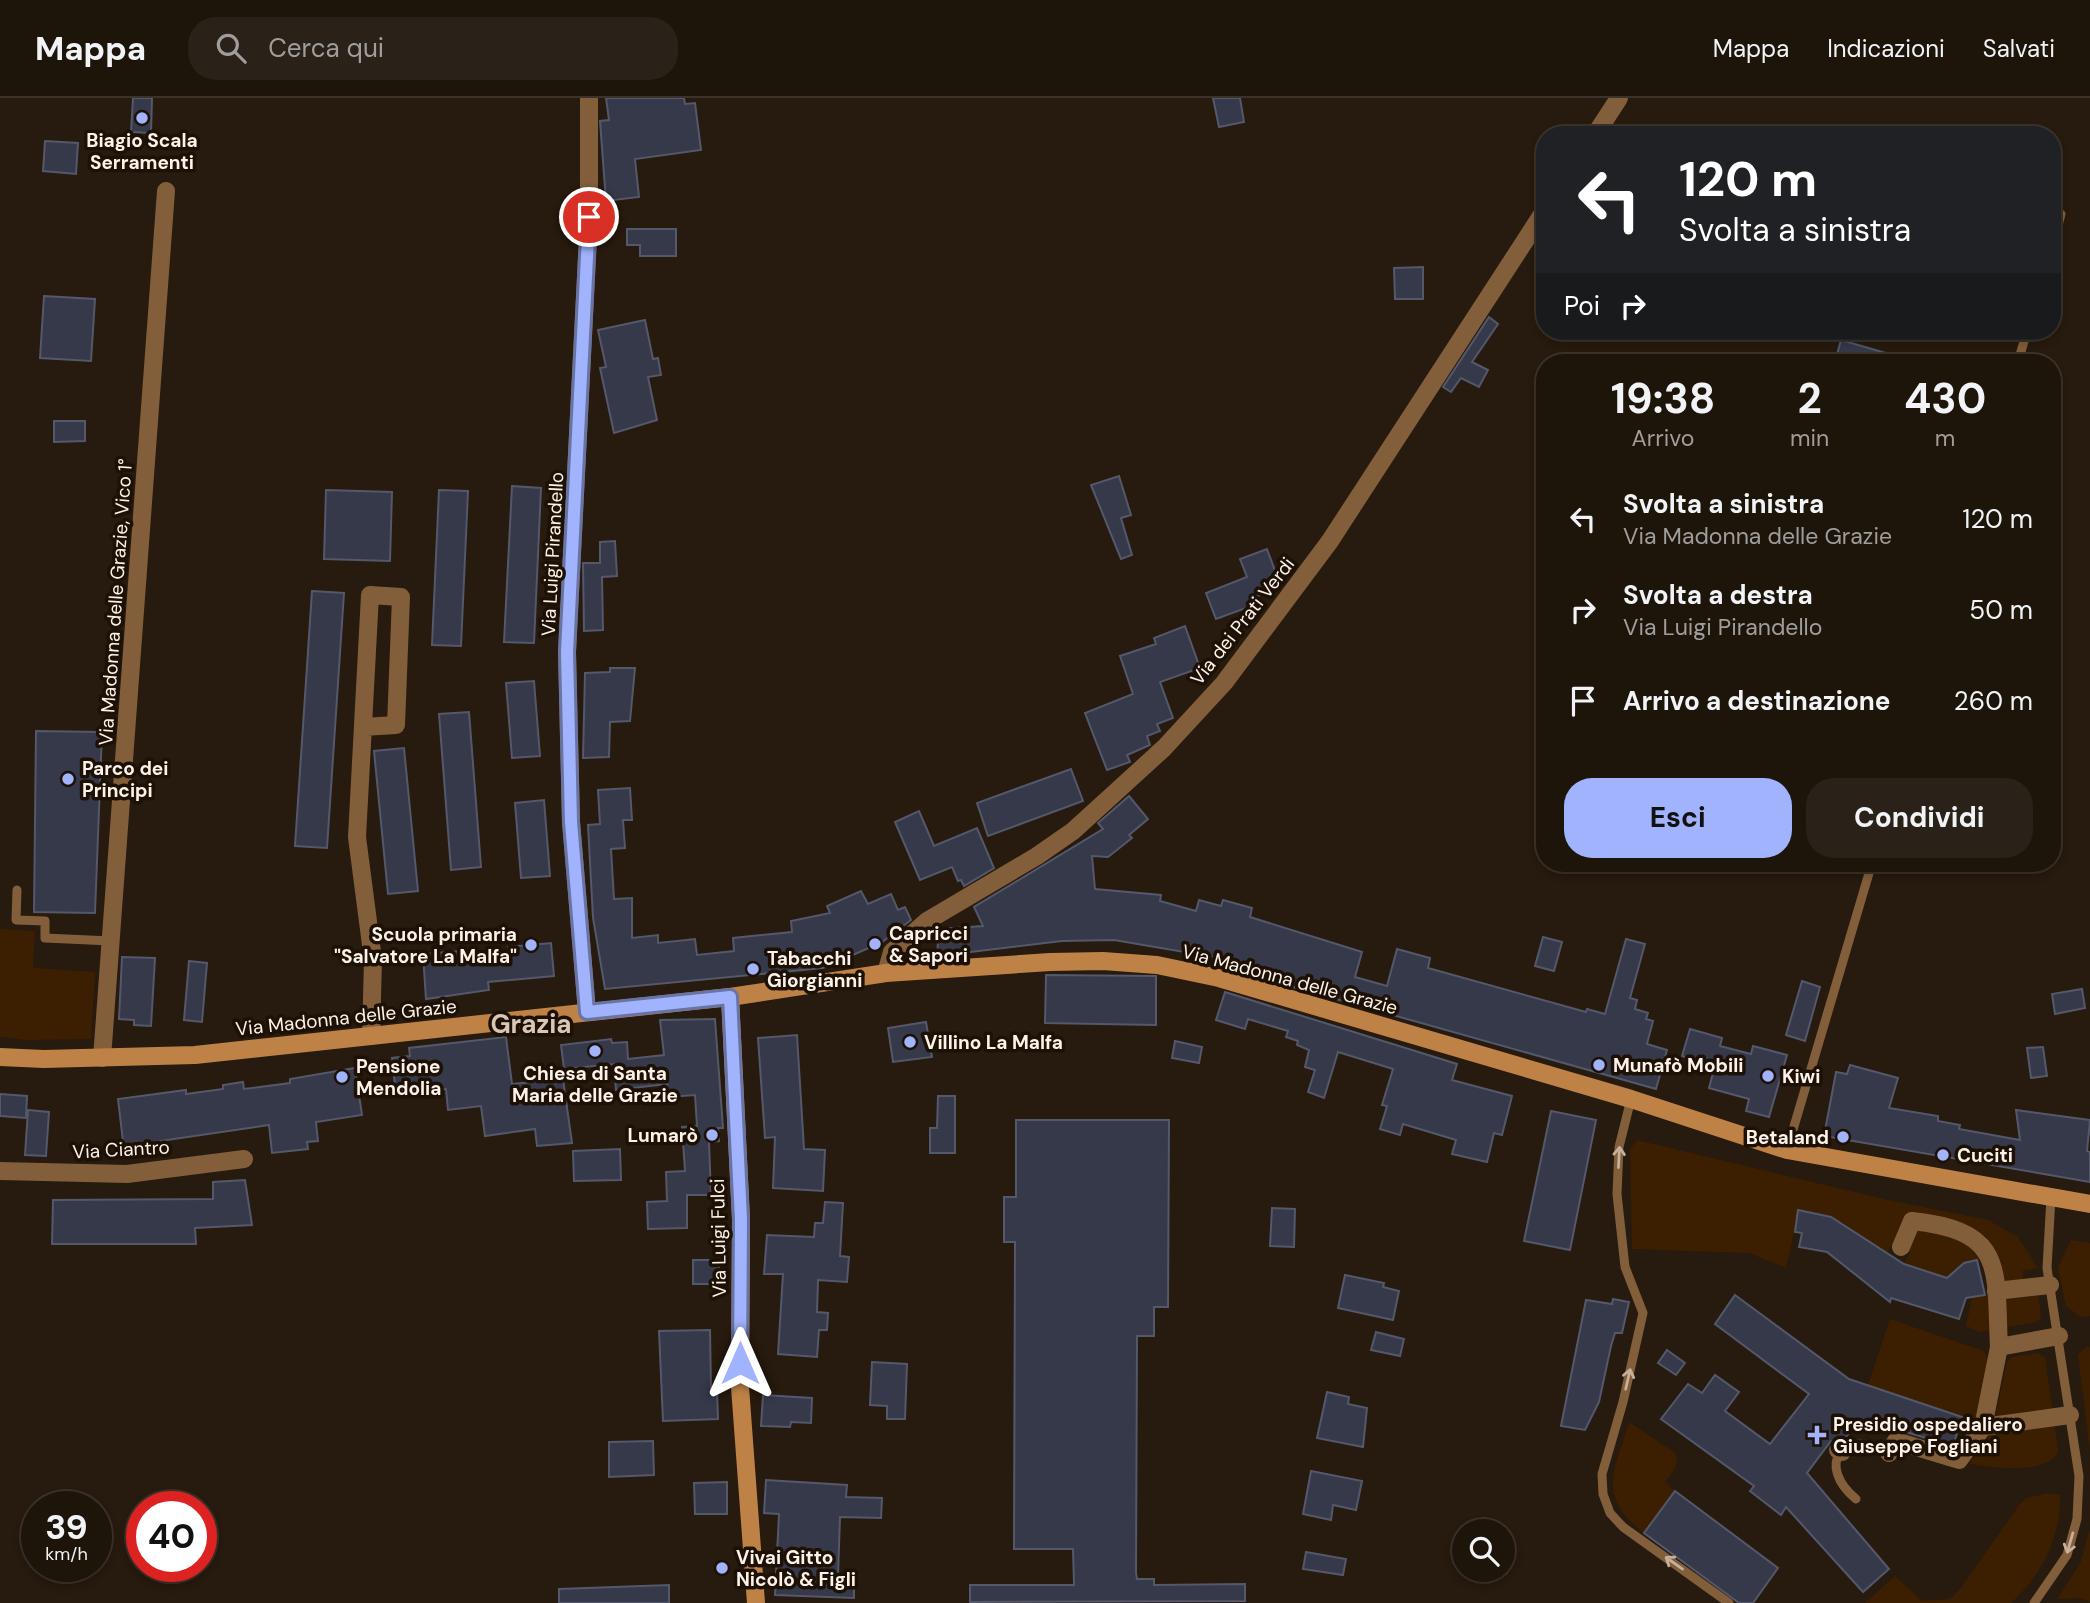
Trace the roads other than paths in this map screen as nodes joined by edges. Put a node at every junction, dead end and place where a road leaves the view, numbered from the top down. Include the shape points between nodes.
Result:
1 (589, 98) edge
2 (1619, 98) edge
3 (1601, 126) edge
4 (166, 191) dead end
5 (2062, 214) dead end
6 (2061, 217) edge
7 (1536, 224) edge
8 (363, 727) junction
9 (1869, 872) edge
10 (17, 890) dead end
11 (111, 941) junction
12 (886, 973) junction
13 (730, 997) junction
14 (587, 1012) junction
15 (371, 1035) junction
16 (0, 1057) edge
17 (102, 1058) junction
18 (1631, 1099) junction
19 (1787, 1150) junction
20 (244, 1159) dead end
21 (0, 1171) edge
22 (2051, 1197) junction
23 (2090, 1204) edge
24 (1900, 1248) dead end
25 (2050, 1285) junction
26 (1996, 1292) junction
27 (2059, 1336) junction
28 (1999, 1347) junction
29 (2070, 1415) junction
30 (1983, 1427) junction
31 (1889, 1453) joint
32 (1856, 1499) dead end
33 (756, 1603) edge
34 (1729, 1603) edge
35 (2034, 1603) edge

1 - 14 street, Via Luigi Pirandello via 589,217 567,652 571,822
2 - 3 street
4 - 11 street, Via Madonna delle Grazie, Vico 1°
5 - 6 lane
7 - 12 street, Via dei Prati Verdi via 1330,541 1224,683 1164,748 1073,831 927,922 892,952
8 - 8 street via 370,595 401,597 396,725
8 - 15 street via 357,837 373,960
9 - 19 lane
10 - 11 lane via 16,920 45,921 45,938
11 - 17 street, Via Madonna delle Grazie, Vico 1°
12 - 13 main road, Via Madonna delle Grazie
12 - 18 main road, Via Madonna delle Grazie via 1049,962 1157,965 1219,978
13 - 14 main road, Via Madonna delle Grazie
13 - 33 main road, Via Luigi Fulci via 741,1219 740,1387
14 - 15 main road, Via Madonna delle Grazie
15 - 17 main road, Via Madonna delle Grazie via 195,1055
16 - 17 main road, Via Madonna delle Grazie
18 - 19 main road, Via Madonna delle Grazie
34 -> 18 lane via 1623,1527 1610,1513 1603,1494 1602,1474 1643,1313 1625,1267 1617,1194 1619,1147
19 - 22 main road, Via Madonna delle Grazie
20 - 21 street, Via Ciantro via 127,1174
22 - 23 main road, Via Madonna delle Grazie
22 - 25 lane
24 - 26 street via 1912,1221 1965,1232 1990,1255
25 - 26 street
25 - 27 lane
26 - 28 street
27 - 28 street
27 - 29 lane
28 - 30 street
29 - 30 street
29 -> 35 lane via 2079,1476 2077,1519 2067,1555
30 - 31 street via 1959,1461 1896,1441
31 - 32 lane via 1861,1442 1840,1451 1837,1478

